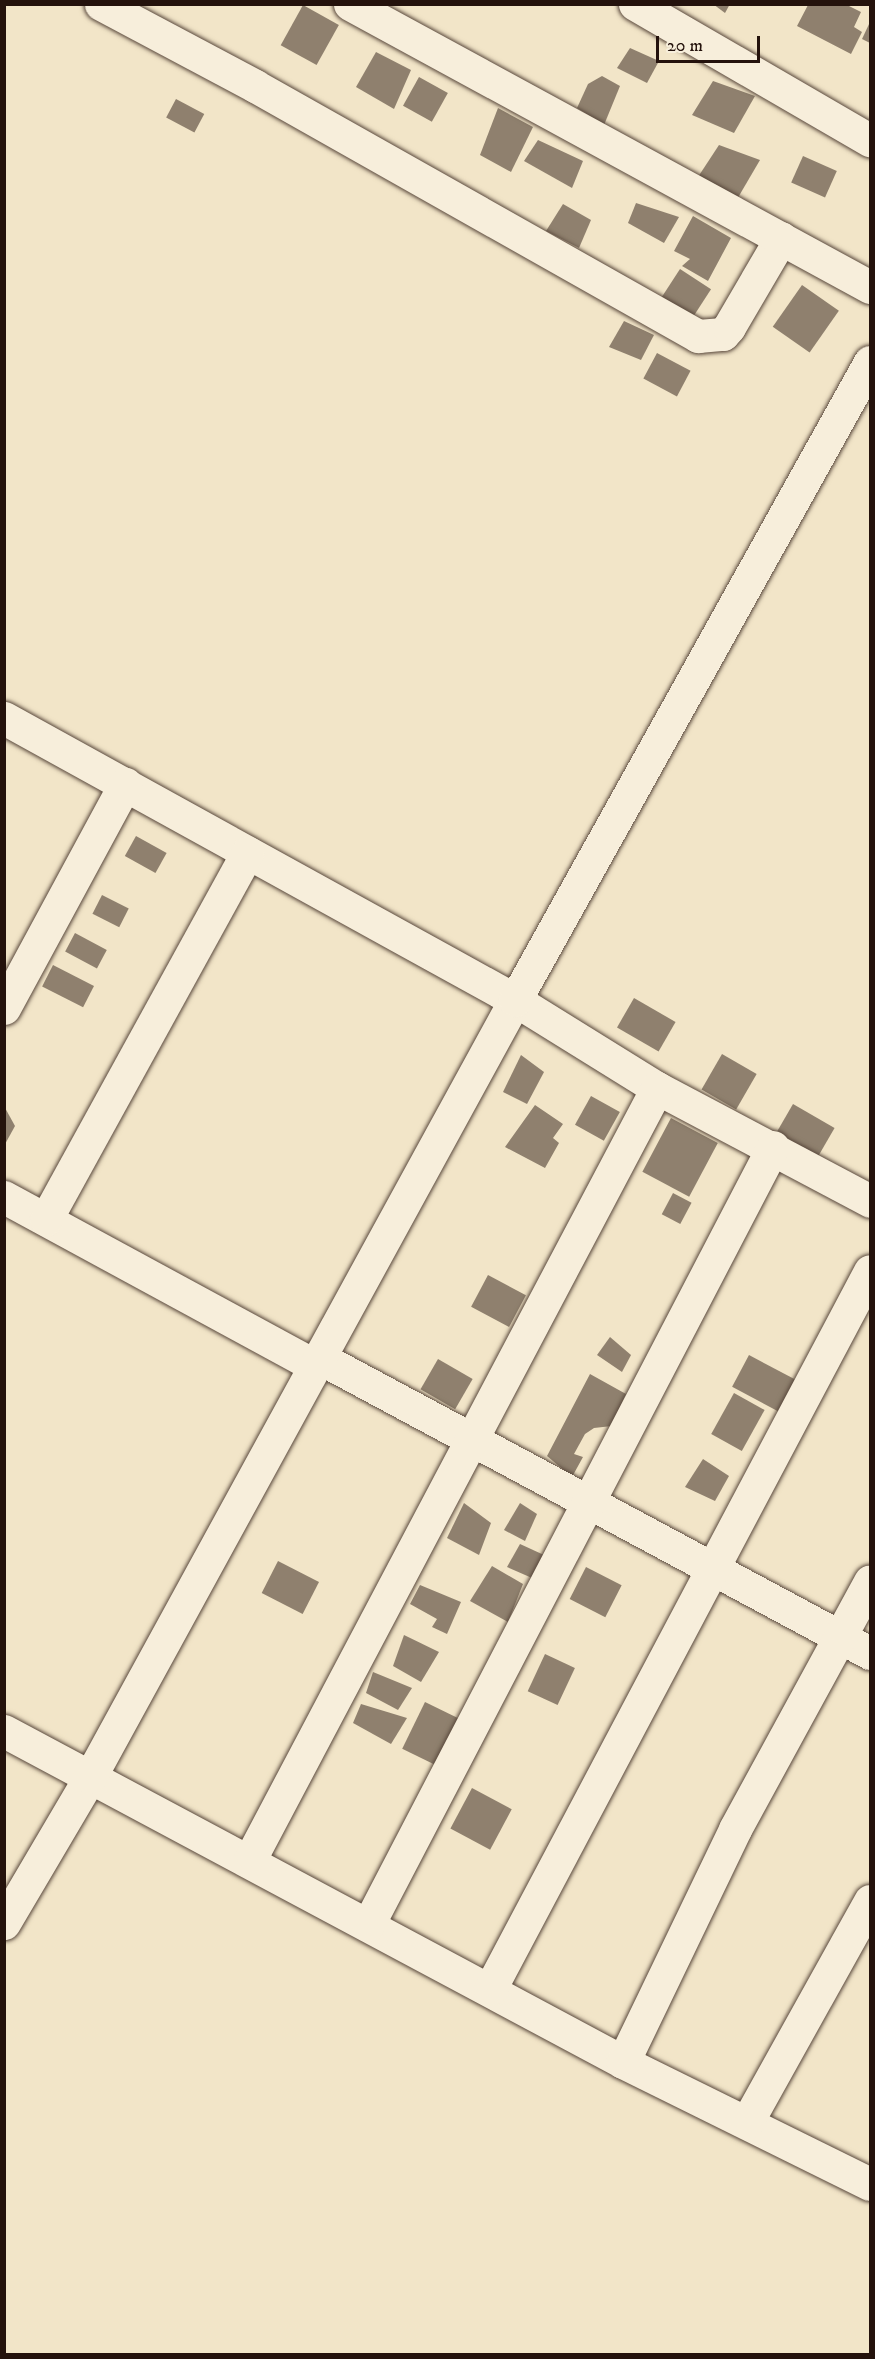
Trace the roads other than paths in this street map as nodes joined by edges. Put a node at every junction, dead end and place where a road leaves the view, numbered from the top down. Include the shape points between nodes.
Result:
1 (101, 4) edge
2 (350, 4) edge
3 (635, 4) edge
4 (870, 140) edge
5 (781, 238) junction
6 (870, 287) edge
7 (870, 362) edge
8 (4, 717) edge
9 (124, 784) junction
10 (247, 853) junction
11 (514, 1000) junction
12 (4, 1008) edge
13 (657, 1088) junction
14 (773, 1147) junction
15 (4, 1197) edge
16 (870, 1201) edge
17 (46, 1219) junction
18 (870, 1271) edge
19 (317, 1362) junction
20 (472, 1439) junction
21 (588, 1501) junction
22 (712, 1567) junction
23 (870, 1581) edge
24 (840, 1635) junction
25 (870, 1653) edge
26 (4, 1731) edge
27 (90, 1777) junction
28 (249, 1861) junction
29 (870, 1901) edge
30 (4, 1923) edge
31 (368, 1925) junction
32 (490, 1989) junction
33 (623, 2062) junction
34 (747, 2122) junction
35 (869, 2180) edge

1 - 5 street via 255,86 698,336 723,334 729,327
2 - 5 street
3 - 4 street
5 - 6 street
7 - 11 street
8 - 9 street
9 - 10 street
9 - 12 street
10 - 11 street
10 - 17 street
11 - 13 street
11 - 19 street
13 - 14 street
13 - 20 street
14 - 16 street
14 - 21 street
15 - 17 street
17 - 19 street
18 - 22 street
19 - 20 street
19 - 27 street
20 - 21 street
20 - 28 street
21 - 22 street
21 - 31 street
22 - 24 street
22 - 32 street
23 - 24 street
24 - 25 street
24 - 33 street via 735,1829
26 - 27 street
27 - 28 street
27 - 30 street
28 - 31 street
29 - 34 street
31 - 32 street
32 - 33 street
33 - 34 street
34 - 35 street

